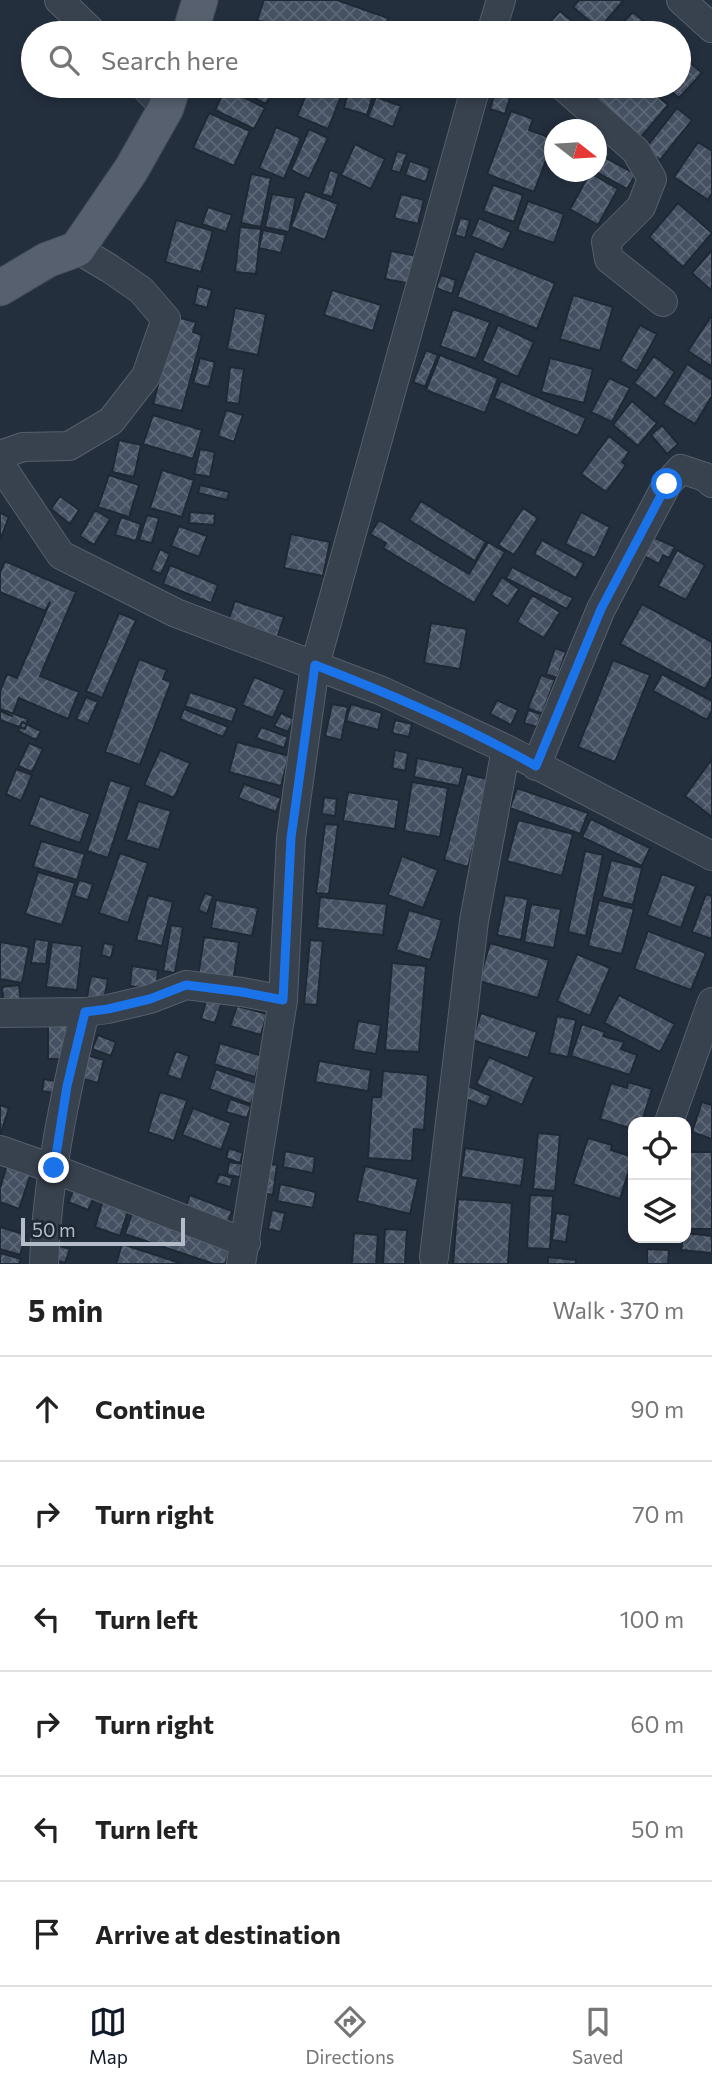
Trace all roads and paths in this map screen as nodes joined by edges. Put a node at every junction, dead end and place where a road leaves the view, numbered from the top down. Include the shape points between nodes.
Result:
1 (59, 0) edge
2 (200, 0) edge
3 (501, 0) edge
4 (681, 0) edge
5 (81, 21) edge
6 (194, 21) edge
7 (495, 21) edge
8 (712, 28) edge
9 (159, 98) edge
10 (473, 98) edge
11 (576, 98) edge
12 (77, 249) junction
13 (0, 288) edge
14 (663, 302) dead end
15 (0, 455) edge
16 (0, 464) edge
17 (712, 483) edge
18 (315, 665) junction
19 (506, 749) junction
20 (536, 766) junction
21 (712, 856) edge
22 (283, 1000) junction
23 (712, 1002) edge
24 (85, 1012) junction
25 (0, 1013) edge
26 (670, 1117) edge
27 (0, 1150) edge
28 (54, 1168) junction
29 (244, 1254) edge
30 (434, 1257) dead end
31 (44, 1264) edge

1 - 5 street
2 - 6 main road
3 - 7 street
4 - 8 street
9 - 12 main road via 131,170
10 - 18 street
11 - 14 street via 635,151 652,179 641,207 606,242 609,259
12 - 13 main road via 47,260
12 - 15 street via 141,290 166,319 146,376 111,421 69,446 23,447
16 - 18 street via 61,555 176,613
17 - 20 street via 681,469 667,484 601,609
18 - 19 street
18 - 22 street via 291,838
19 - 20 street
19 - 30 street via 474,921
20 - 21 street
22 - 24 street via 186,985 150,999
22 - 29 street
23 - 26 street
24 - 25 street
24 - 28 street
27 - 28 street
28 - 29 street
28 - 31 street

